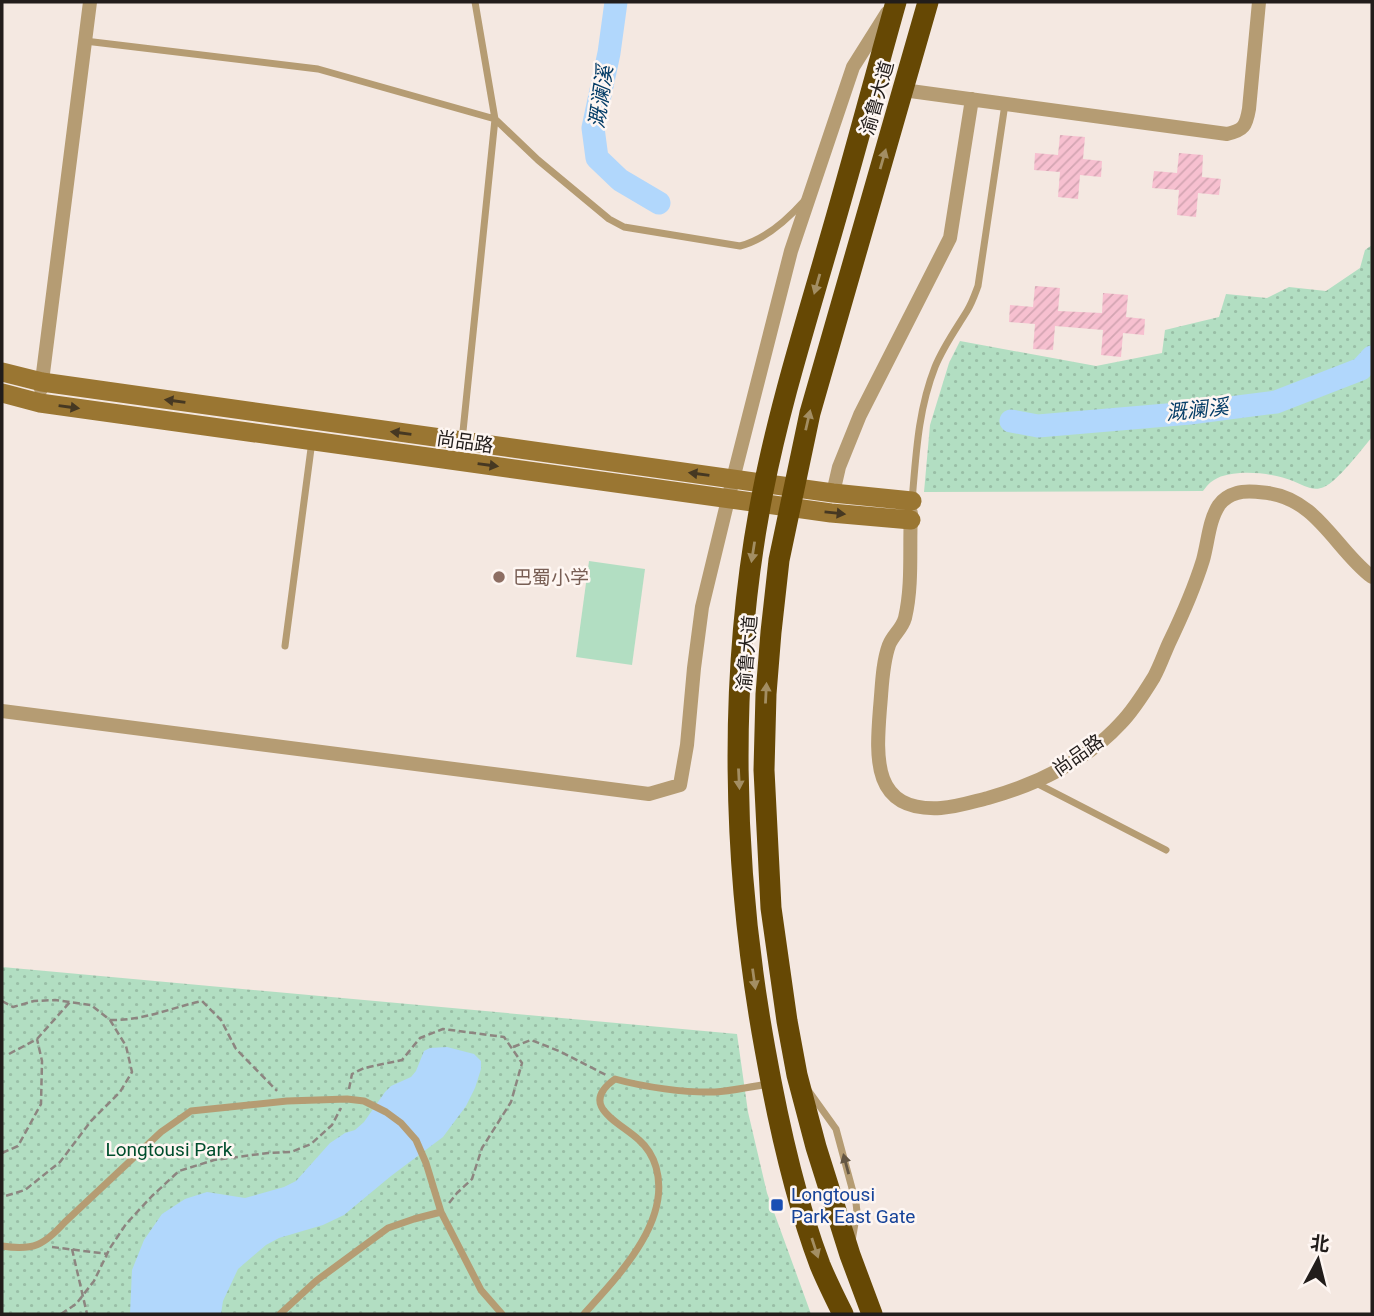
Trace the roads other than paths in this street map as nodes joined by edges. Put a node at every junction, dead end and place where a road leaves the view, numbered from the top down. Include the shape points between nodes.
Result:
1 (90, 2) edge
2 (475, 2) edge
3 (895, 2) edge
4 (928, 2) edge
5 (1259, 2) edge
6 (85, 41) junction
7 (903, 90) junction
8 (972, 99) junction
9 (1005, 104) junction
10 (495, 119) junction
11 (809, 196) junction
12 (2, 372) edge
13 (42, 382) junction
14 (2, 393) edge
15 (40, 403) junction
16 (312, 440) junction
17 (462, 442) junction
18 (730, 488) junction
19 (833, 493) junction
20 (912, 511) junction
21 (1372, 577) edge
22 (285, 646) dead end
23 (2, 712) edge
24 (1034, 782) junction
25 (1166, 850) dead end
26 (771, 1084) junction
27 (441, 1212) junction
28 (2, 1246) edge
29 (280, 1314) edge
30 (502, 1314) edge
31 (584, 1314) edge
32 (843, 1314) edge
33 (872, 1314) edge

1 - 6 street
2 - 10 lane
3 - 11 street via 853,67
3 -> 26 highway, 渝鲁大道 via 782,405 751,561 738,767 746,911
4 - 7 highway, 渝鲁大道
5 - 9 street via 1249,109 1240,131 1227,134
6 - 10 lane via 318,69
6 - 13 street
7 - 8 street
33 -> 7 highway, 渝鲁大道 via 797,1075 771,908 764,769 779,561 810,413
8 - 9 street
8 - 19 street via 950,238 860,415
9 - 20 lane via 978,286 936,365 923,401
10 - 11 lane via 548,169 624,227 740,246 754,242
10 - 17 lane
11 - 18 street
12 - 13 main road, 尚品路
13 - 15 street
17 -> 13 main road, 尚品路
14 - 15 main road, 尚品路
15 -> 16 main road, 尚品路
16 -> 18 main road, 尚品路
16 - 22 lane
18 -> 17 main road, 尚品路
18 - 19 main road, 尚品路
18 -> 20 main road, 尚品路 via 831,513
18 - 23 street via 702,607 680,785 649,794
19 - 20 main road, 尚品路
20 - 24 street, 尚品路 via 904,621 888,647 883,678 878,739 883,783 895,797 928,809 954,807
21 - 24 street, 尚品路 via 1313,513 1292,500 1256,491 1226,497 1213,519 1191,597 1153,677 1121,724 1097,745
24 - 25 lane
26 - 31 lane via 715,1091 615,1079 604,1087 601,1106 608,1117 638,1139 657,1167 658,1199 636,1252
26 -> 32 highway, 渝鲁大道 via 804,1213
27 - 28 lane via 416,1140 386,1112 347,1099 287,1101 191,1111 162,1132 51,1237 38,1246
27 - 29 lane via 388,1228
27 - 30 lane via 481,1290

